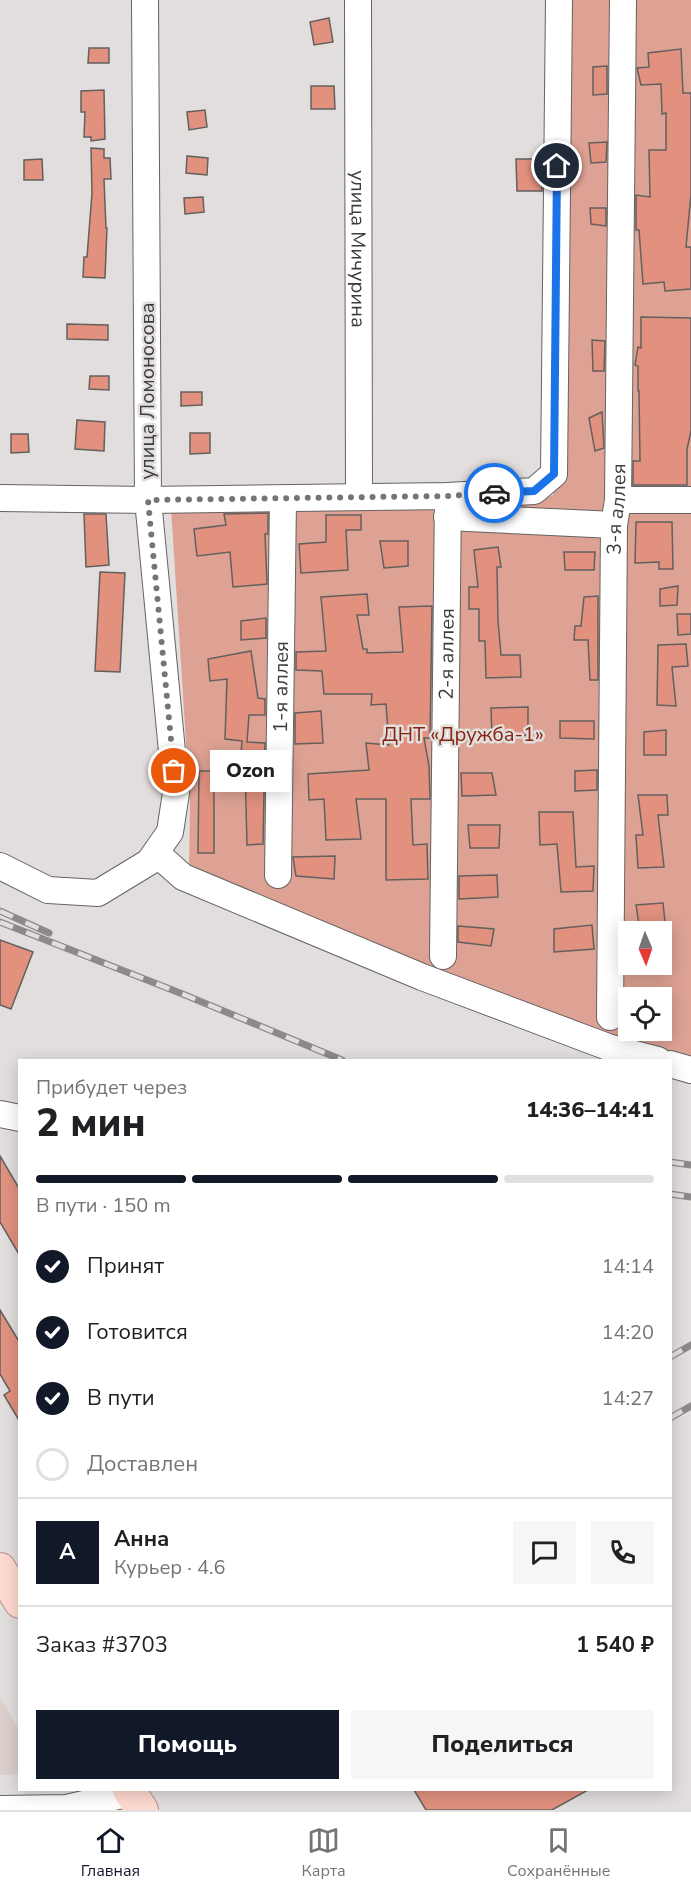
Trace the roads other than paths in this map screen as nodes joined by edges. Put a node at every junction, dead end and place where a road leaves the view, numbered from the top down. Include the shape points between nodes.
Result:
1 (145, 0) edge
2 (358, 0) edge
3 (559, 0) edge
4 (623, 0) edge
5 (359, 497) junction
6 (0, 498) edge
7 (148, 500) junction
8 (283, 500) junction
9 (691, 500) edge
10 (448, 507) junction
11 (616, 512) junction
12 (156, 853) junction
13 (0, 866) edge
14 (278, 875) dead end
15 (443, 956) dead end
16 (610, 1017) dead end
17 (654, 1059) edge
18 (672, 1065) edge
19 (691, 1070) edge
20 (0, 1114) edge
21 (18, 1118) edge
22 (0, 1569) edge
23 (18, 1599) edge
24 (134, 1798) edge
25 (0, 1809) edge

1 - 7 street, улица Ломоносова
2 - 5 street, улица Мичурина
3 - 10 street via 554,474 534,491
4 - 11 street, 3-я аллея
5 - 8 street
5 - 10 street
6 - 7 street
7 - 8 street
7 - 12 street, улица Ломоносова via 176,793 170,832
8 - 14 street, 1-я аллея
9 - 11 street
10 - 11 street
10 - 15 street, 2-я аллея
11 - 16 street, 3-я аллея
12 - 13 street, улица Ломоносова via 149,862 98,893 48,890
12 - 17 street via 183,877 422,978 608,1047
18 - 19 street
20 - 21 street
22 - 23 main road
24 - 25 street via 67,1808

